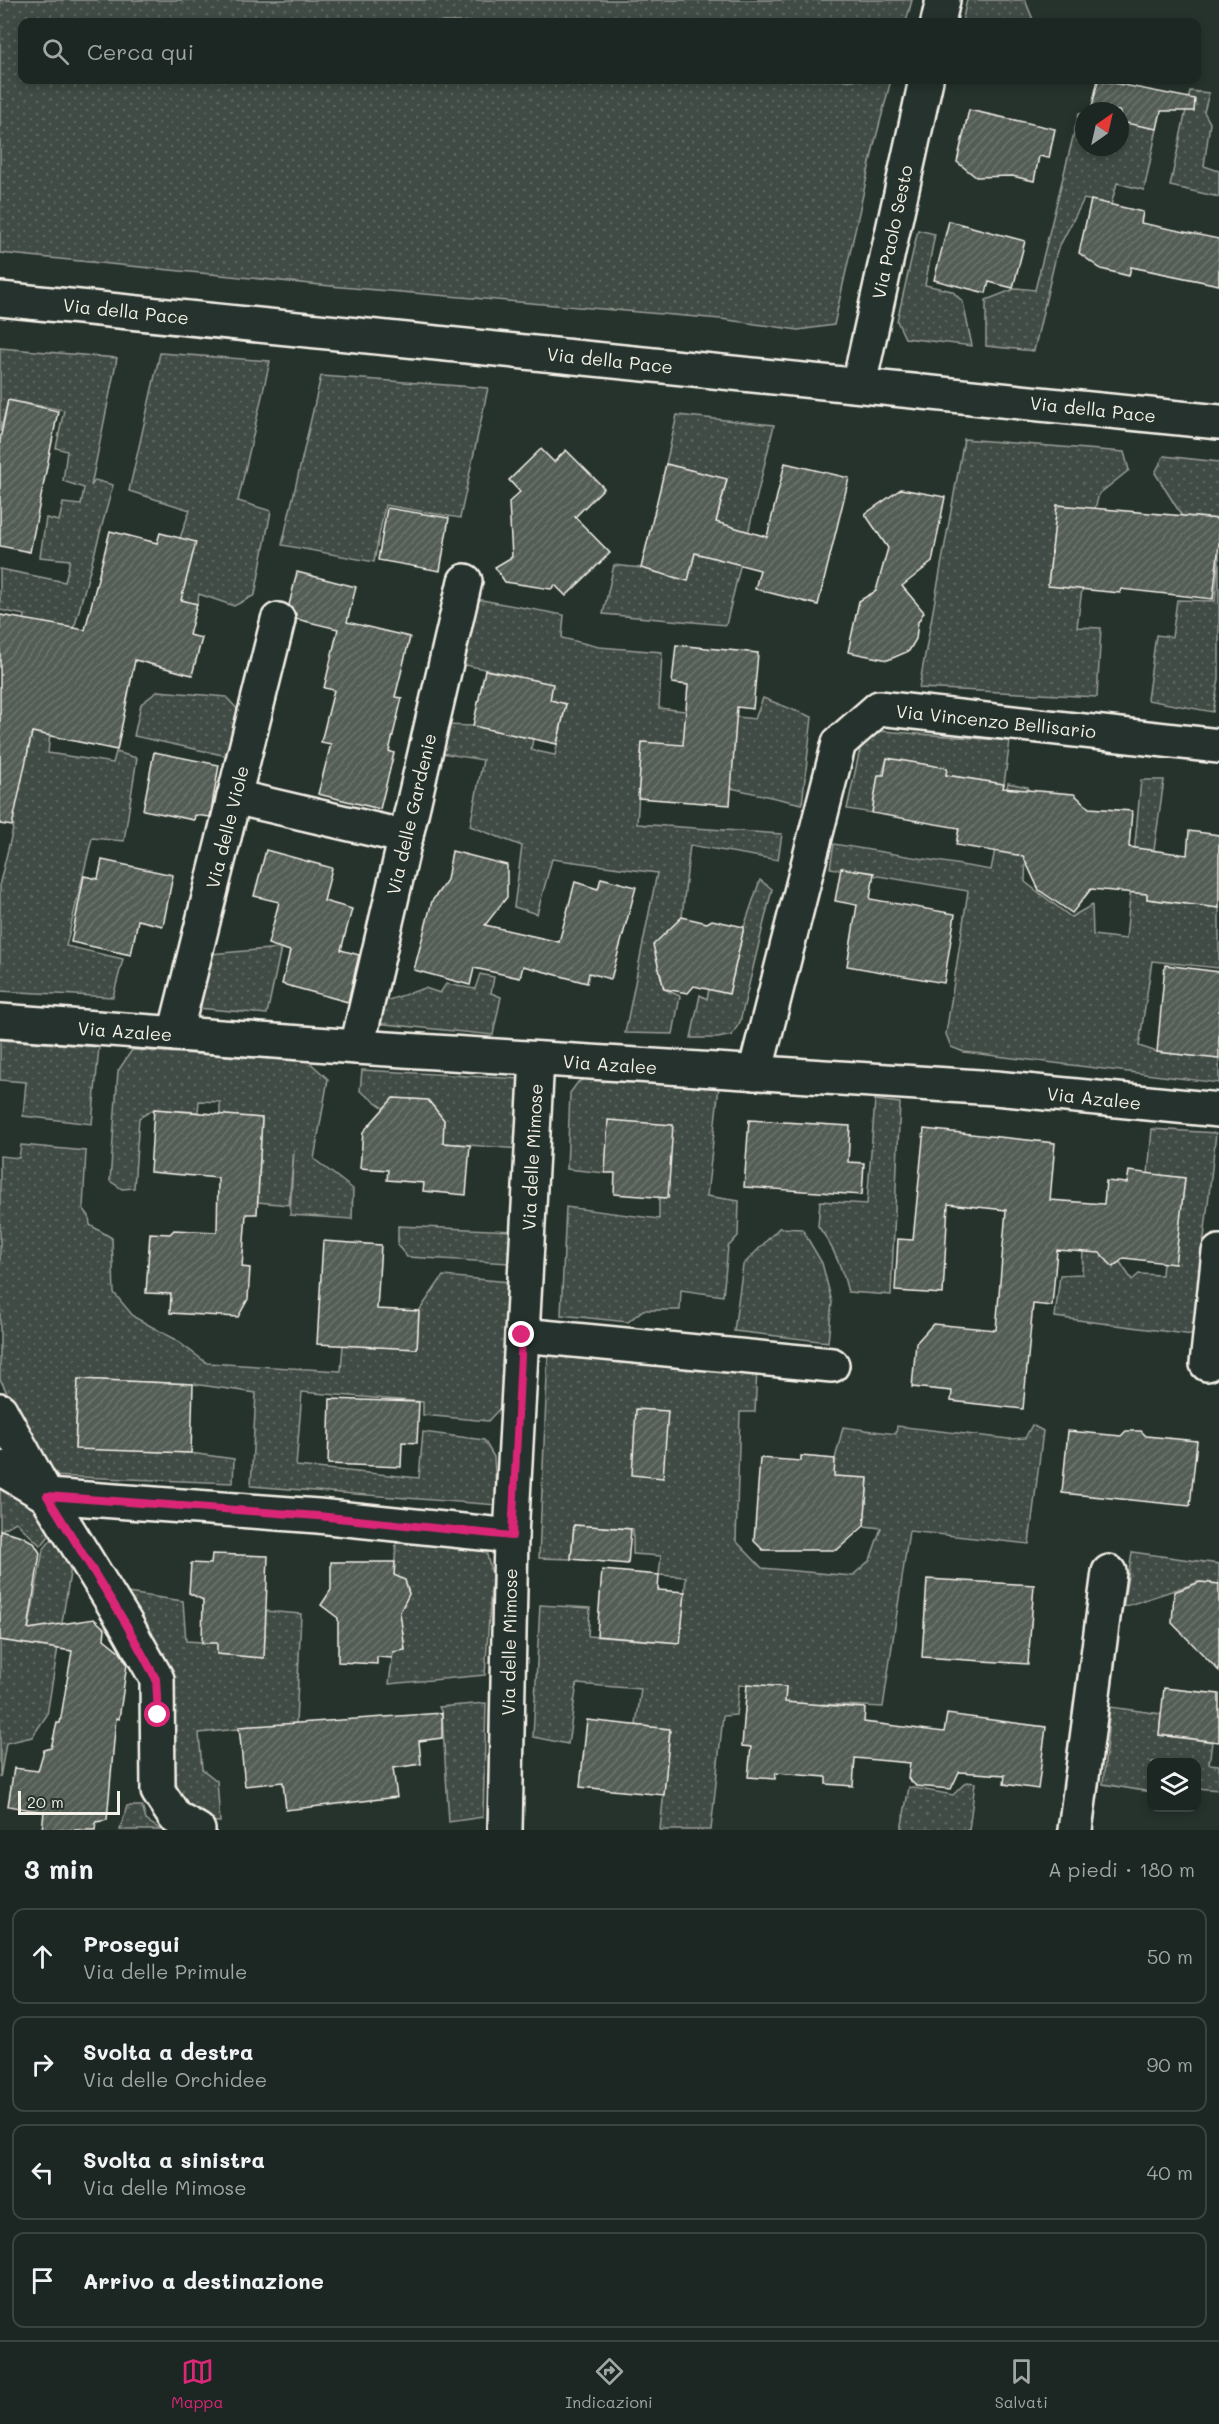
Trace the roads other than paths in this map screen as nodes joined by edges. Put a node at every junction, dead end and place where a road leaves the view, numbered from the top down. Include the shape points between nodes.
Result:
1 (943, 0) edge
2 (939, 18) edge
3 (925, 84) edge
4 (0, 299) edge
5 (859, 384) junction
6 (1219, 422) edge
7 (465, 581) dead end
8 (278, 620) dead end
9 (1219, 746) edge
10 (234, 797) junction
11 (406, 837) junction
12 (0, 1021) edge
13 (175, 1034) junction
14 (357, 1047) junction
15 (537, 1059) junction
16 (755, 1073) junction
17 (1219, 1110) edge
18 (1219, 1252) edge
19 (522, 1335) junction
20 (1206, 1364) dead end
21 (832, 1365) dead end
22 (0, 1410) edge
23 (0, 1468) edge
24 (47, 1496) junction
25 (512, 1536) junction
26 (1109, 1572) dead end
27 (198, 1830) edge
28 (505, 1830) edge
29 (1075, 1830) edge

1 - 2 street
3 - 5 street, Via Paolo Sesto
4 - 5 street, Via della Pace
5 - 6 street, Via della Pace
7 - 11 street, Via delle Gardenie
8 - 10 street, Via delle Viole
9 - 16 street, Via Vincenzo Bellisario via 879,708 839,743
10 - 11 street
10 - 13 street, Via delle Viole
11 - 14 street, Via delle Gardenie
12 - 13 street, Via Azalee
13 - 14 street, Via Azalee
14 - 15 street, Via Azalee
15 - 16 street, Via Azalee
15 - 19 street, Via delle Mimose
16 - 17 street, Via Azalee via 995,1088
18 - 20 street
19 - 21 street
19 - 25 street, Via delle Mimose
22 - 24 street
23 - 24 street
24 - 25 street via 318,1516
24 - 27 street via 156,1679 158,1791 175,1817
25 - 28 street, Via delle Mimose
26 - 29 street

